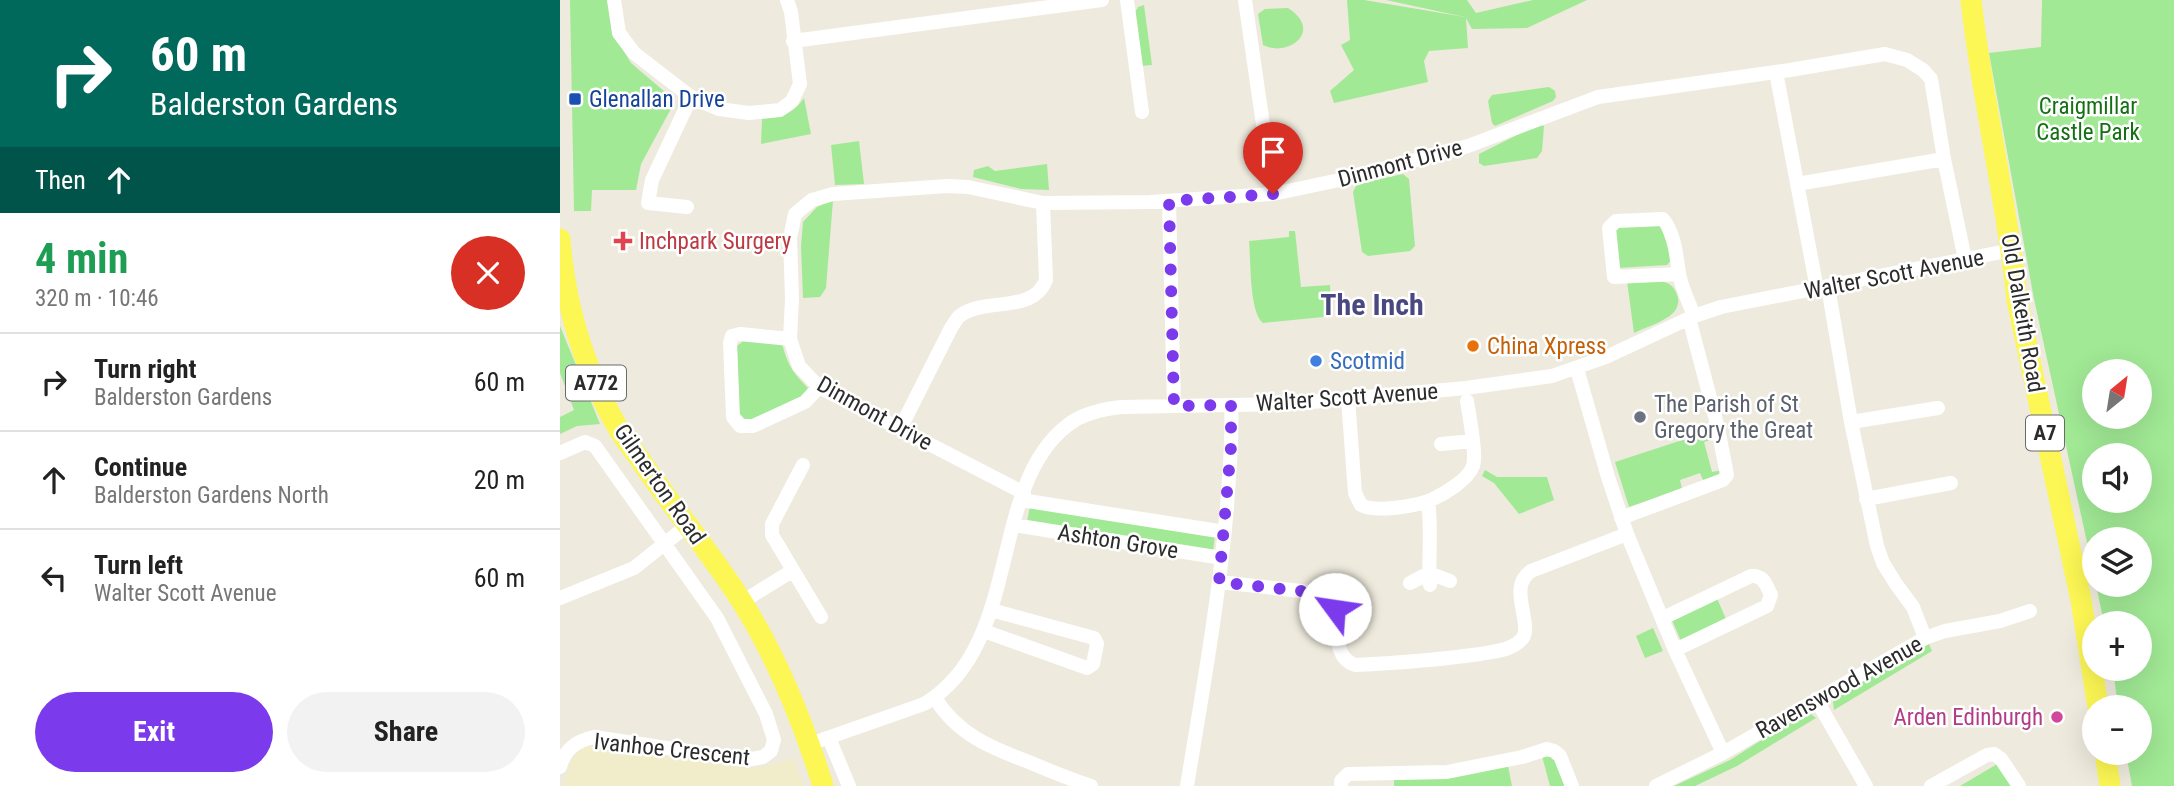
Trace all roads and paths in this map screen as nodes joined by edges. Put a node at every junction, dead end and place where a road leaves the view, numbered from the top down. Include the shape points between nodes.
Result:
1 (614, 0) edge
2 (787, 0) edge
3 (1102, 0) edge
4 (1127, 0) edge
5 (1245, 0) edge
6 (1971, 0) edge
7 (1058, 3) edge
8 (793, 41) junction
9 (1776, 72) junction
10 (691, 97) junction
11 (1142, 112) dead end
12 (1944, 159) junction
13 (1797, 184) junction
14 (1273, 194) junction
15 (1169, 201) junction
16 (1043, 203) junction
17 (687, 207) dead end
18 (560, 239) edge
19 (2012, 250) junction
20 (1965, 259) junction
21 (1679, 274) junction
22 (1822, 288) junction
23 (1692, 317) junction
24 (790, 339) junction
25 (1577, 369) junction
26 (819, 387) junction
27 (1348, 400) junction
28 (1467, 401) dead end
29 (1231, 405) junction
30 (1174, 406) junction
31 (1938, 408) dead end
32 (1851, 422) junction
33 (900, 429) junction
34 (1472, 441) junction
35 (1440, 444) dead end
36 (560, 453) edge
37 (803, 465) dead end
38 (1951, 483) dead end
39 (1023, 497) junction
40 (1866, 499) junction
41 (1428, 501) junction
42 (1621, 518) junction
43 (688, 525) junction
44 (1014, 525) junction
45 (1225, 532) junction
46 (1627, 534) junction
47 (666, 544) junction
48 (1222, 558) junction
49 (792, 571) junction
50 (1429, 579) junction
51 (1450, 581) dead end
52 (1219, 582) junction
53 (1410, 583) dead end
54 (560, 598) edge
55 (742, 602) junction
56 (991, 610) junction
57 (2030, 611) dead end
58 (821, 617) dead end
59 (1663, 618) junction
60 (984, 631) junction
61 (1925, 638) junction
62 (1675, 650) junction
63 (2096, 695) edge
64 (935, 698) junction
65 (1816, 699) junction
66 (820, 741) junction
67 (1723, 753) junction
68 (2107, 765) edge
69 (560, 767) edge
70 (1088, 785) edge
71 (824, 786) edge
72 (849, 786) edge
73 (1186, 786) edge
74 (1340, 786) edge
75 (1572, 786) edge
76 (1656, 786) edge
77 (1866, 786) edge
78 (1931, 786) edge
79 (2019, 786) edge
80 (2110, 786) edge

1 - 10 street via 619,33 634,53
2 - 8 street
3 - 7 street
4 - 11 street
5 - 14 street
6 - 19 main road, Old Dalkeith Road / A7
7 - 8 street
8 - 10 street via 800,84 792,101 780,110 749,113 719,109
9 - 12 street, Dinmont Drive via 1885,54 1907,60 1931,79
9 - 13 street
9 - 14 street, Dinmont Drive via 1598,97 1468,146
10 - 17 street via 652,180 648,203
12 - 13 street
12 - 20 street, Dinmont Drive
13 - 22 street
14 - 15 street, Dinmont Drive
15 - 16 street, Dinmont Drive
15 - 30 street
16 - 24 street, Dinmont Drive via 947,186 833,194 812,200 795,214 790,238
16 - 33 street via 1046,280 1042,290 1028,299 960,315
18 - 43 main road, Gilmerton Road / A772 via 577,335 590,368 619,431
19 - 20 street, Walter Scott Avenue
19 - 63 main road, Old Dalkeith Road / A7 via 2017,300 2081,600
20 - 22 street, Walter Scott Avenue
21 - 21 street via 1678,258 1663,219 1616,221 1609,228 1614,277
21 - 23 street
22 - 23 street, Walter Scott Avenue
22 - 32 street
23 - 25 street, Walter Scott Avenue
23 - 42 street via 1727,475
24 - 26 street, Dinmont Drive via 799,366
24 - 26 street via 732,336 733,417 740,426 752,426 805,402
25 - 27 street, Walter Scott Avenue via 1525,380
25 - 42 street
26 - 33 street, Dinmont Drive
27 - 29 street, Walter Scott Avenue
27 - 41 street via 1355,493 1361,505 1374,510
28 - 34 street
29 - 30 street, Walter Scott Avenue
29 - 45 street
30 - 39 street, Walter Scott Avenue via 1121,407 1075,420 1043,453
31 - 32 street
32 - 40 street
33 - 39 street, Dinmont Drive
34 - 35 street
34 - 41 street via 1471,470
36 - 47 street via 585,442 596,446
37 - 49 street via 772,524 772,535
38 - 40 street
39 - 44 street, Walter Scott Avenue
39 - 45 street, Ashton Grove
40 - 61 street via 1883,563 1913,607
41 - 50 street
42 - 46 street
43 - 47 street
43 - 55 main road, Gilmerton Road / A772
44 - 48 street, Ashton Grove
44 - 56 street, Walter Scott Avenue
45 - 48 street
46 - 52 street via 1525,575 1520,591 1526,630 1518,643 1442,659 1355,666 1340,653 1335,609 1326,596
46 - 59 street
47 - 54 street via 634,568
47 - 69 street, Ivanhoe Crescent via 717,618 766,714 774,740 771,751 747,761 594,737 569,747
48 - 52 street
49 - 55 street
49 - 58 street
50 - 51 street
50 - 53 street
52 - 73 street
55 - 66 main road, Gilmerton Road / A772
56 - 60 street, Walter Scott Avenue
56 - 60 street via 1094,638 1093,664 1087,668
57 - 61 street, Ravenswood Avenue
59 - 62 street
59 - 62 street via 1751,576 1763,578 1771,595 1767,606
60 - 64 street, Walter Scott Avenue via 954,680
61 - 65 street, Ravenswood Avenue
62 - 67 street
64 - 66 street, Walter Scott Avenue
64 - 70 street via 955,724 974,738
65 - 67 street, Ravenswood Avenue
65 - 77 street
66 - 71 main road, Gilmerton Road / A772
66 - 72 street, Gilmerton Road
67 - 76 street, Ravenswood Avenue
68 - 80 main road
74 - 75 street via 1348,774 1447,772 1547,749 1560,756
78 - 79 street via 1994,754

